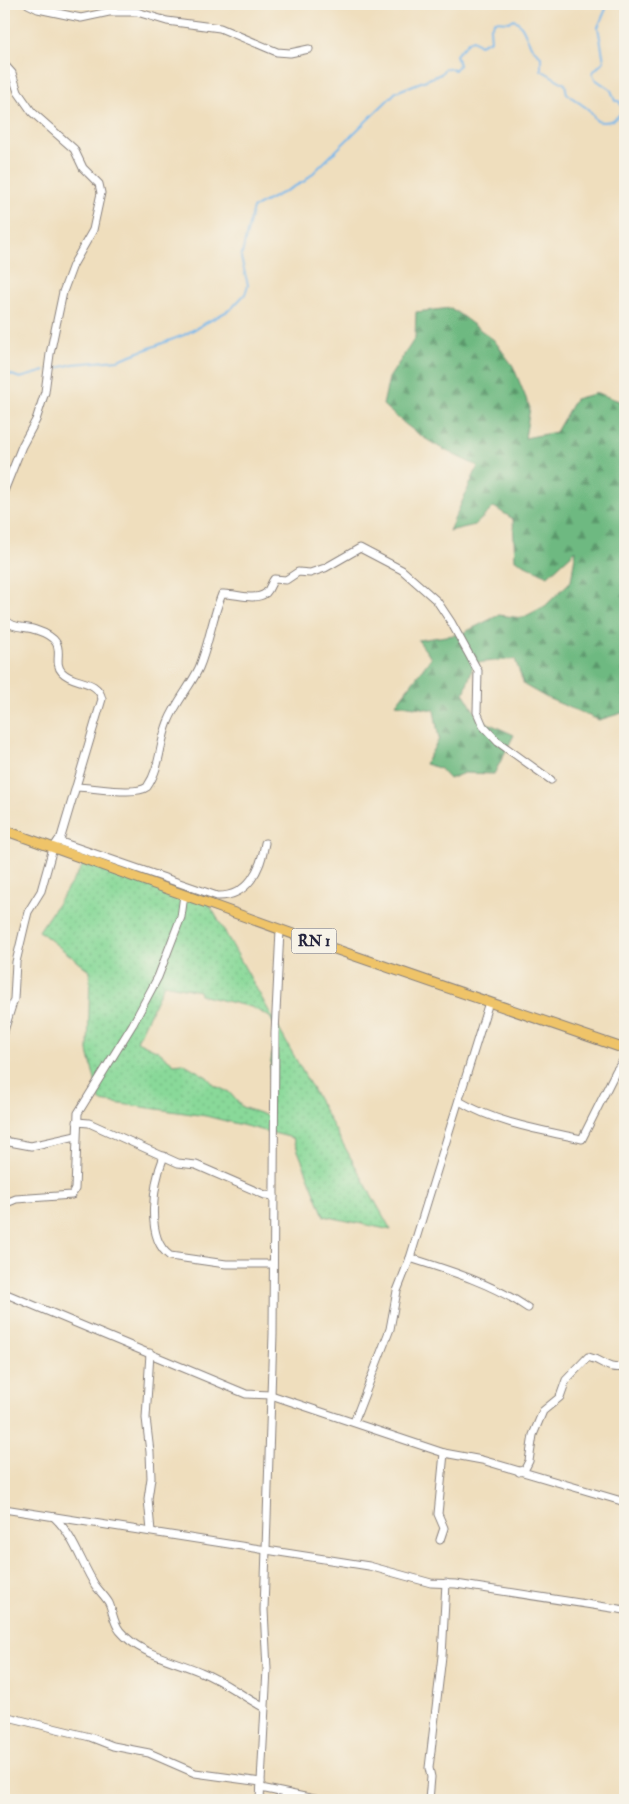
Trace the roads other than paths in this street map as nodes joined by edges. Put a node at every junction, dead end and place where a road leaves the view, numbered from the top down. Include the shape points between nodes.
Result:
1 (28, 4) edge
2 (309, 49) dead end
3 (4, 64) edge
4 (4, 491) edge
5 (4, 618) edge
6 (551, 780) dead end
7 (76, 787) junction
8 (4, 830) edge
9 (266, 843) dead end
10 (55, 845) junction
11 (184, 895) junction
12 (280, 930) junction
13 (489, 1002) junction
14 (4, 1031) edge
15 (625, 1049) edge
16 (625, 1058) edge
17 (460, 1101) junction
18 (77, 1122) junction
19 (76, 1136) junction
20 (4, 1141) edge
21 (164, 1156) junction
22 (274, 1196) junction
23 (4, 1204) edge
24 (410, 1258) junction
25 (273, 1264) junction
26 (4, 1293) edge
27 (528, 1308) dead end
28 (150, 1353) junction
29 (625, 1367) edge
30 (270, 1395) junction
31 (354, 1422) junction
32 (444, 1453) junction
33 (519, 1472) junction
34 (625, 1502) edge
35 (4, 1509) edge
36 (54, 1516) junction
37 (151, 1532) junction
38 (440, 1540) dead end
39 (268, 1551) junction
40 (446, 1583) junction
41 (625, 1610) edge
42 (264, 1708) junction
43 (4, 1716) edge
44 (261, 1785) junction
45 (260, 1800) edge
46 (319, 1800) edge
47 (428, 1800) edge

1 - 2 street via 82,18 109,12 137,12 167,21 220,28 277,52
3 - 4 street via 32,112 74,149 83,168 99,184 101,193 93,230 73,265 63,292 45,392 36,420
5 - 7 street via 9,624 35,630 55,641 60,654 59,668 63,673 92,684 102,695
6 - 7 street via 498,742 483,726 477,712 478,671 437,601 402,570 360,548 324,568 310,573 298,572 286,580 274,579 262,595 222,594 199,667 168,722 158,765 147,788 131,792
7 - 10 street
8 - 10 main road, RN 1
9 - 10 street via 263,860 254,879 227,896 217,896
10 - 11 main road, RN 1
10 - 14 street via 41,891 24,924 16,962 14,999
11 - 12 main road, RN 1
11 - 18 street via 181,917 158,977 78,1113
12 - 13 main road, RN 1
12 - 22 street via 275,1033
13 - 15 main road, RN 1
13 - 17 street
16 - 17 street via 582,1139 501,1120 477,1112
17 - 24 street
18 - 19 street
18 - 21 street via 90,1123
19 - 20 street via 31,1146
19 - 23 street via 75,1190 72,1195 16,1199
21 - 22 street
21 - 25 street via 158,1173 154,1222 163,1251 170,1256 226,1264
22 - 25 street
24 - 27 street via 472,1279
24 - 31 street via 397,1291 390,1328
25 - 30 street
26 - 28 street
28 - 30 street via 246,1394
28 - 37 street via 146,1418 150,1452 148,1499
29 - 33 street via 607,1367 588,1357 577,1367 566,1380 560,1397 544,1411 533,1435 529,1461
30 - 31 street
30 - 39 street
31 - 32 street
32 - 33 street via 482,1460
32 - 38 street via 438,1514 444,1528
33 - 34 street
35 - 36 street
36 - 37 street
36 - 42 street via 70,1533 91,1578 110,1604 111,1614 120,1630 134,1644 202,1672
37 - 39 street
39 - 40 street via 369,1566 430,1583
39 - 42 street
40 - 41 street
40 - 47 street
42 - 44 street
43 - 44 street via 149,1753 196,1773
44 - 45 street
44 - 46 street

